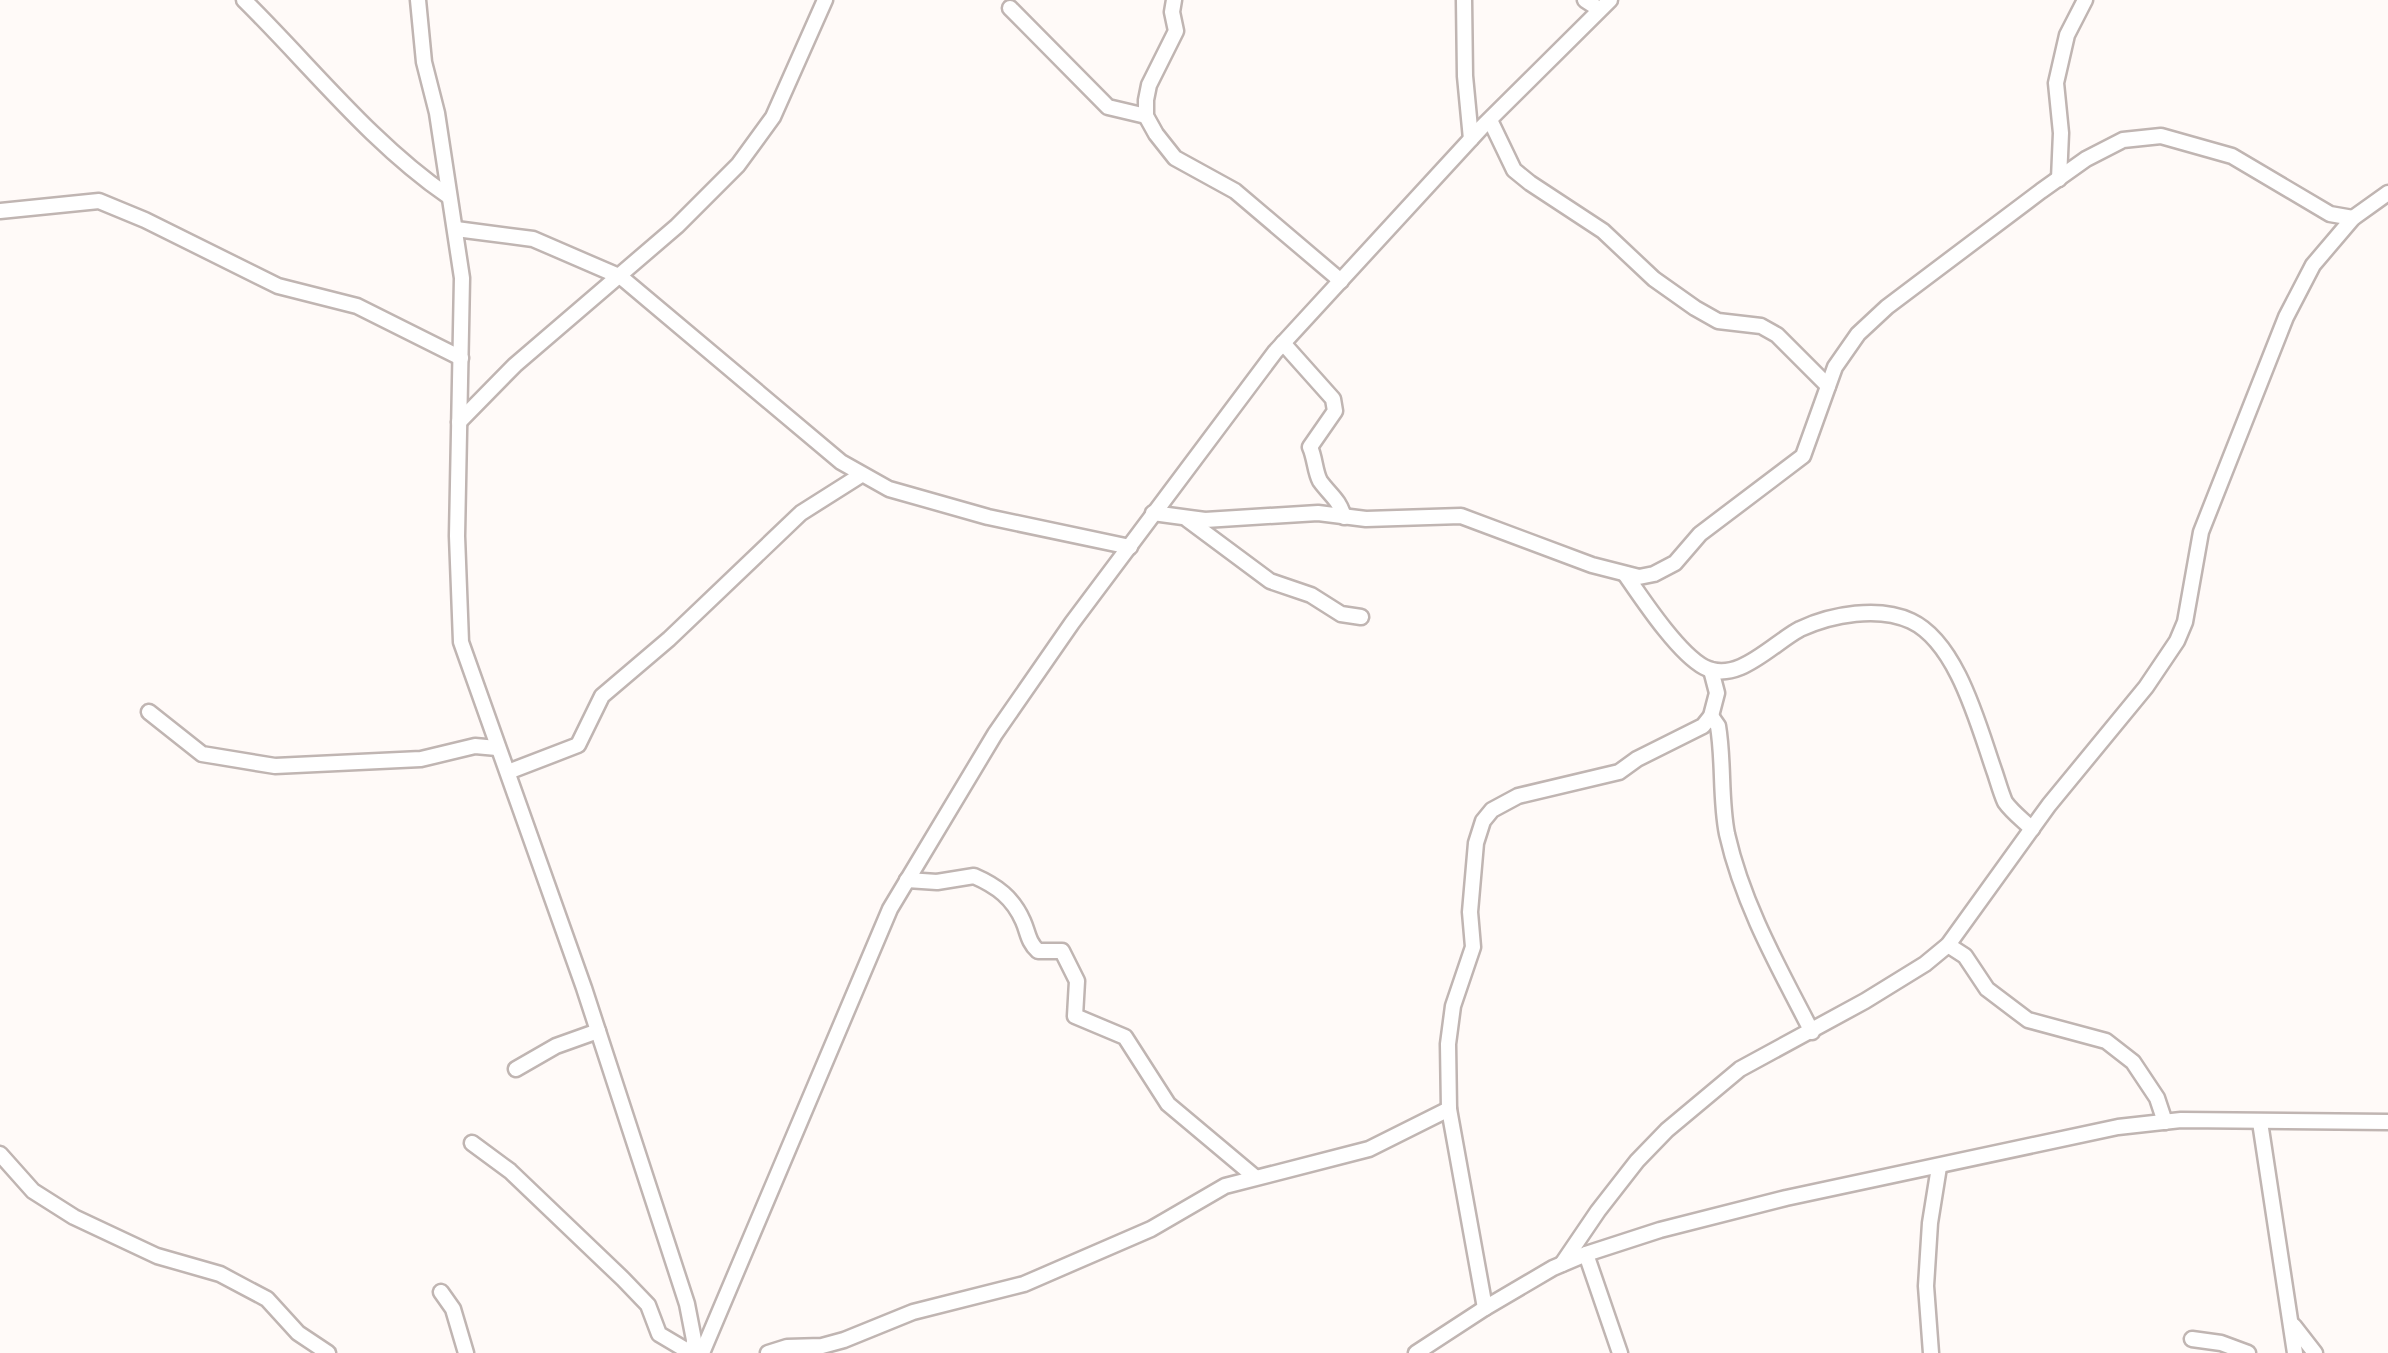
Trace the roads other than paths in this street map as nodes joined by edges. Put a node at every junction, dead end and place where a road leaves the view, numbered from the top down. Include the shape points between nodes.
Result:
1 (244, 0) edge
2 (418, 0) edge
3 (825, 0) edge
4 (1174, 0) edge
5 (1464, 0) edge
6 (1585, 0) edge
7 (2085, 0) edge
8 (1604, 5) edge
9 (1010, 8) dead end
10 (1146, 116) junction
11 (1490, 120) junction
12 (1472, 139) junction
13 (2059, 179) junction
14 (2388, 193) edge
15 (448, 196) junction
16 (0, 211) edge
17 (2353, 218) junction
18 (456, 230) junction
19 (620, 276) junction
20 (1341, 282) junction
21 (1283, 344) junction
22 (461, 358) junction
23 (1828, 386) junction
24 (459, 422) junction
25 (861, 475) junction
26 (1152, 514) junction
27 (1344, 517) junction
28 (1188, 520) junction
29 (1130, 547) junction
30 (1626, 574) junction
31 (1361, 617) dead end
32 (1711, 670) junction
33 (1732, 670) junction
34 (1717, 693) junction
35 (149, 712) dead end
36 (1710, 716) junction
37 (497, 748) junction
38 (508, 772) junction
39 (2032, 830) junction
40 (907, 880) junction
41 (1948, 945) junction
42 (598, 1031) junction
43 (1812, 1032) junction
44 (516, 1070) dead end
45 (1449, 1109) junction
46 (2165, 1122) junction
47 (2260, 1122) junction
48 (2388, 1122) edge
49 (472, 1143) dead end
50 (0, 1154) edge
51 (1939, 1167) junction
52 (1255, 1177) junction
53 (1586, 1254) junction
54 (1562, 1264) junction
55 (441, 1292) dead end
56 (1485, 1308) junction
57 (2292, 1325) junction
58 (2192, 1339) dead end
59 (821, 1350) edge
60 (328, 1353) edge
61 (466, 1353) edge
62 (692, 1353) edge
63 (702, 1353) edge
64 (768, 1353) edge
65 (1416, 1353) edge
66 (1620, 1353) edge
67 (1930, 1353) edge
68 (2248, 1353) edge
69 (2296, 1353) edge
70 (2316, 1353) edge

1 - 15 street
2 - 15 street
3 - 19 street via 772,116 738,165
4 - 10 street via 1176,31 1150,86
5 - 12 street
6 - 8 street
7 - 13 street via 2066,35 2056,83
8 - 11 street
9 - 10 street via 1108,107
10 - 20 street via 1175,158 1235,191
11 - 12 street
11 - 23 street via 1514,170 1530,183 1603,231 1695,308 1777,335
12 - 20 street
13 - 17 street via 2123,140 2161,136 2232,156 2330,214
13 - 23 street via 1886,307 1858,334
14 - 17 street
15 - 18 street
16 - 22 street via 99,201 278,286 357,306
17 - 39 street via 2313,265 2286,317 2201,532 2177,641
18 - 19 street via 533,240
18 - 22 street
19 - 24 street
19 - 25 street
20 - 21 street
21 - 26 street
21 - 27 street via 1334,399 1334,411 1310,447 1318,476
22 - 24 street
23 - 30 street via 1802,456 1700,534 1675,563 1654,574
24 - 37 street via 461,642
25 - 29 street via 988,517
25 - 38 street via 801,513 602,696 578,745
26 - 28 street
26 - 29 street
27 - 28 street
27 - 30 street via 1460,516
28 - 31 street via 1270,581
29 - 40 street via 995,734
30 - 32 street via 1655,617
32 - 33 street
32 - 34 street
33 - 34 street
33 - 39 street via 1801,629 1835,618 1884,612 1915,622 1961,681 2006,802
34 - 36 street
35 - 37 street via 202,754 276,766
36 - 43 street via 1718,726 1726,831 1742,889
36 - 45 street via 1619,772 1518,796 1482,822 1470,912 1473,948 1448,1044
37 - 38 street
38 - 42 street
39 - 41 street
40 - 52 street via 974,876 1009,896 1030,943 1038,951 1062,951 1077,981 1075,1016 1125,1037 1168,1104
40 - 63 street via 855,987
41 - 43 street
41 - 46 street via 1965,956 1987,989 2028,1020 2106,1041 2133,1062
42 - 44 street
42 - 62 street via 686,1304
43 - 54 street via 1740,1069 1667,1130
45 - 52 street via 1369,1149
45 - 56 street
46 - 47 street
46 - 51 street
47 - 48 street
47 - 57 street
49 - 62 street via 510,1170 624,1279 648,1306 659,1334
50 - 60 street via 33,1191 74,1217 267,1299
51 - 53 street via 1786,1198
51 - 67 street via 1926,1286
52 - 59 street via 1024,1284 913,1312
53 - 54 street
53 - 66 street
54 - 56 street
55 - 61 street
56 - 65 street
57 - 69 street
57 - 70 street
58 - 68 street
59 - 64 street

